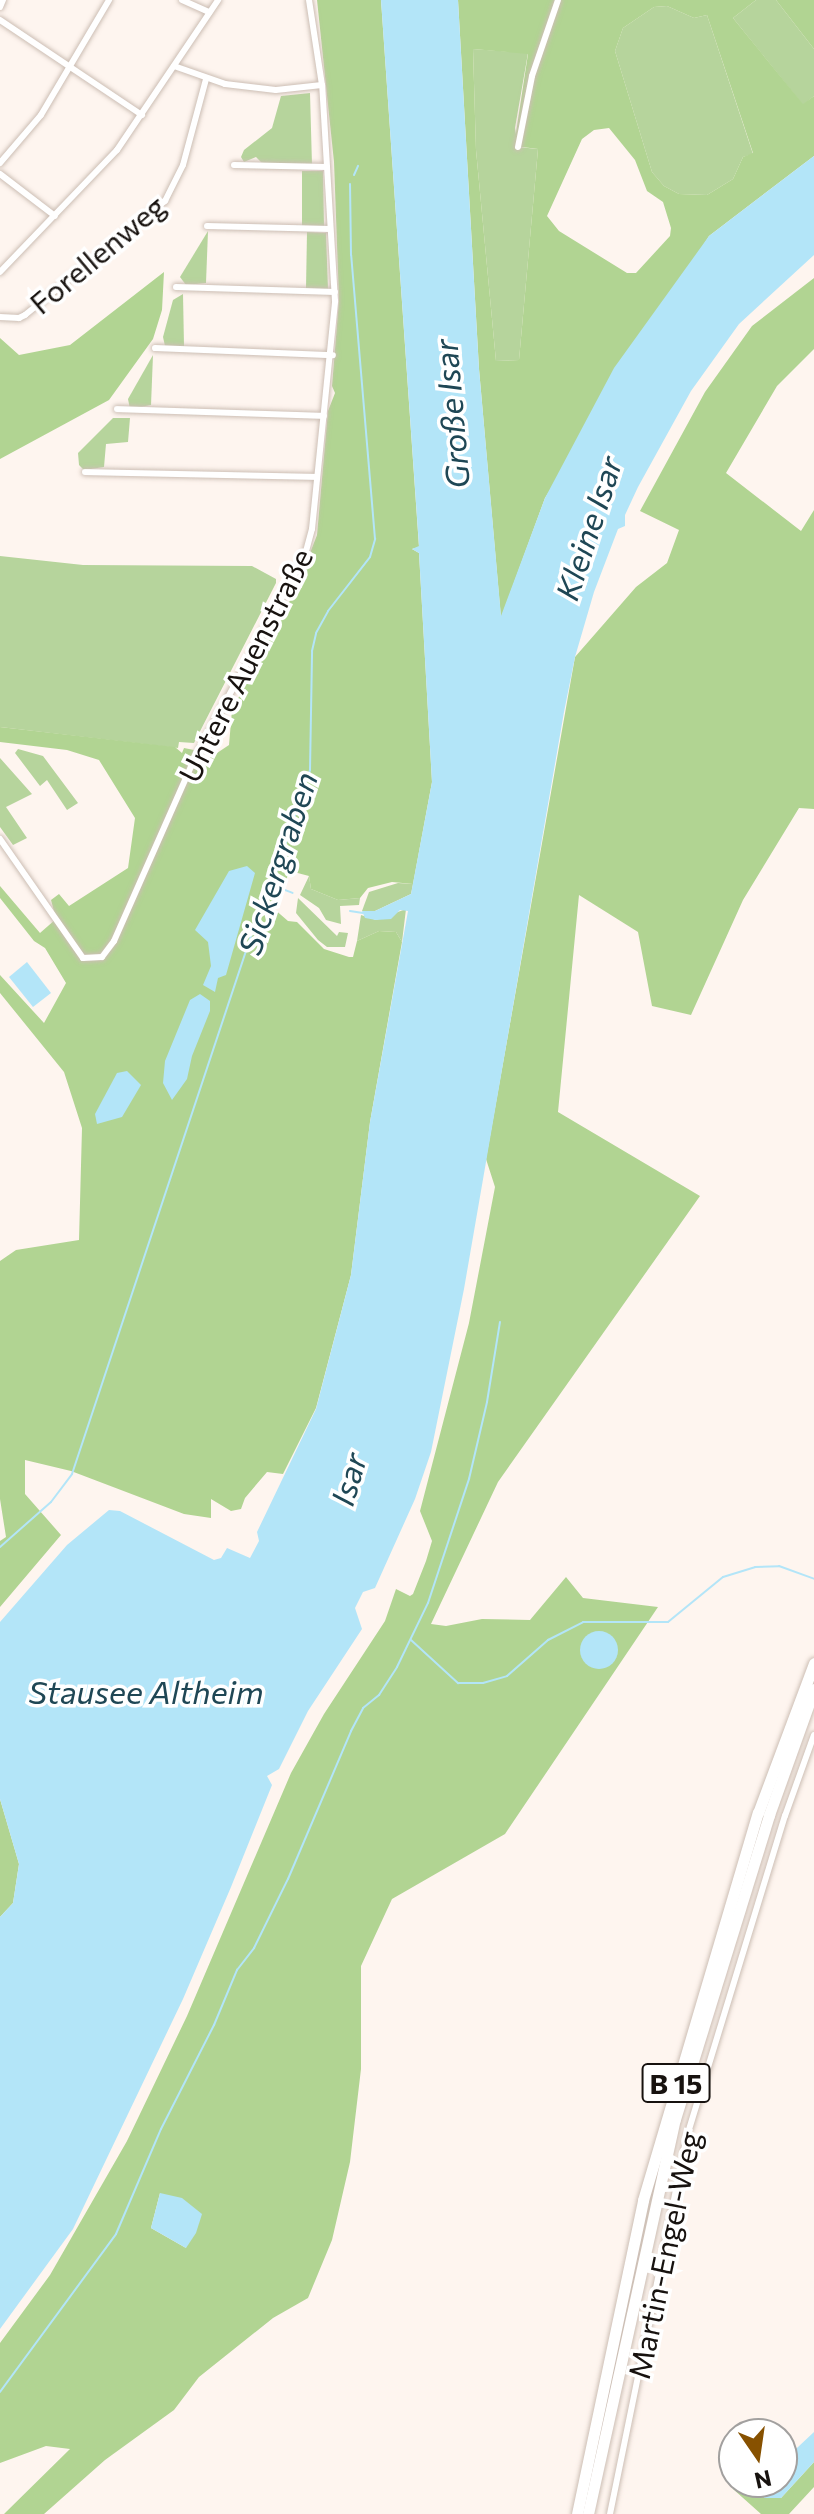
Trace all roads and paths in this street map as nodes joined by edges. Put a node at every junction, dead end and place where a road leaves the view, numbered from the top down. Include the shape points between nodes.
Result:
1 (109, 0) edge
2 (182, 0) edge
3 (218, 0) edge
4 (309, 0) edge
5 (558, 0) edge
6 (209, 12) junction
7 (0, 20) edge
8 (72, 66) junction
9 (174, 66) junction
10 (206, 79) junction
11 (322, 85) junction
12 (142, 115) junction
13 (518, 147) dead end
14 (0, 163) edge
15 (234, 165) dead end
16 (327, 167) junction
17 (0, 174) edge
18 (55, 216) junction
19 (207, 226) dead end
20 (330, 229) junction
21 (0, 272) edge
22 (176, 287) dead end
23 (335, 292) junction
24 (0, 317) edge
25 (155, 348) dead end
26 (333, 355) junction
27 (117, 409) dead end
28 (324, 416) junction
29 (85, 472) dead end
30 (317, 477) junction
31 (0, 839) edge
32 (814, 1663) edge
33 (814, 1689) edge
34 (814, 1735) edge
35 (577, 2514) edge
36 (588, 2514) edge
37 (610, 2514) edge

1 - 8 street
2 - 6 street
3 - 6 street
4 - 11 street, Untere Auenstraße
5 - 13 street via 532,76
6 - 9 street
7 - 8 street
8 - 12 street
8 - 14 street via 35,125
9 - 10 street
9 - 12 street
10 - 11 street via 276,90
10 - 24 street, Forellenweg via 183,165 165,201 25,315
11 - 16 street, Untere Auenstraße
12 - 18 street
15 - 16 street
16 - 20 street, Untere Auenstraße
17 - 18 street
18 - 21 street
19 - 20 street
20 - 23 street, Untere Auenstraße
22 - 23 street
23 - 26 street, Untere Auenstraße
25 - 26 street
26 - 28 street, Untere Auenstraße
27 - 28 street
28 - 30 street, Untere Auenstraße
29 - 30 street
30 - 31 street, Untere Auenstraße via 305,555 193,762 114,941 102,957 83,958
32 - 35 highway, B 15 via 758,1813 643,2200
33 - 36 highway, B 15 via 769,1815 675,2119
34 - 37 street, Martin-Engel-Weg via 687,2136

